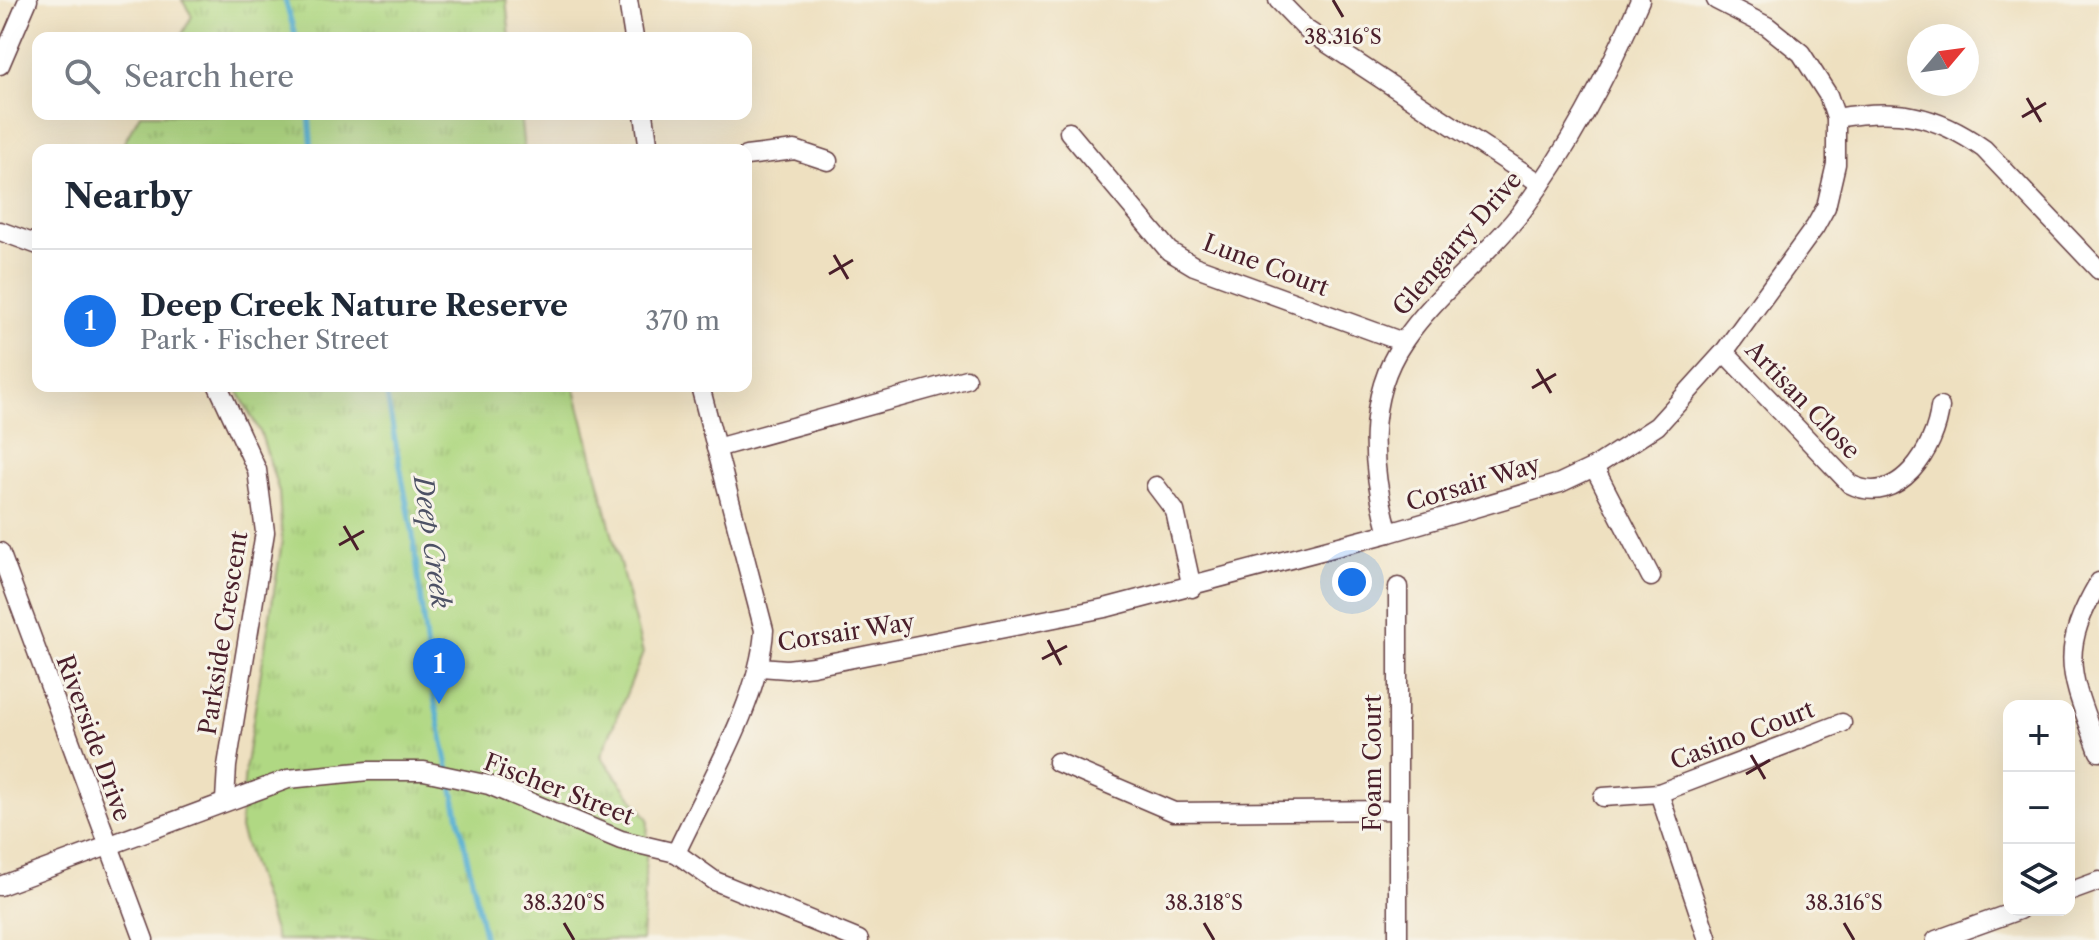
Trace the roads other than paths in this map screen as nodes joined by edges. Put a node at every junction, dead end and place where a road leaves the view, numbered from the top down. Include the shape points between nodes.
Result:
1 (28, 0) edge
2 (628, 0) edge
3 (1278, 0) edge
4 (1640, 0) edge
5 (1716, 0) edge
6 (633, 32) edge
7 (0, 65) edge
8 (1836, 118) junction
9 (645, 120) edge
10 (1069, 132) dead end
11 (648, 144) edge
12 (752, 155) edge
13 (828, 161) dead end
14 (1541, 184) junction
15 (0, 231) edge
16 (32, 243) edge
17 (2099, 270) edge
18 (1403, 342) junction
19 (1724, 352) junction
20 (966, 379) dead end
21 (221, 392) edge
22 (702, 392) edge
23 (1940, 407) dead end
24 (716, 448) junction
25 (1594, 467) junction
26 (1156, 486) dead end
27 (1389, 533) junction
28 (0, 552) edge
29 (1651, 577) dead end
30 (2099, 582) edge
31 (1398, 587) dead end
32 (1192, 588) junction
33 (760, 667) junction
34 (1842, 723) dead end
35 (2099, 752) edge
36 (1057, 762) dead end
37 (1659, 793) junction
38 (1603, 797) dead end
39 (225, 800) junction
40 (1395, 810) junction
41 (108, 844) junction
42 (676, 853) junction
43 (2099, 881) edge
44 (0, 886) edge
45 (2075, 890) edge
46 (2003, 916) edge
47 (144, 940) edge
48 (859, 940) edge
49 (1398, 940) edge
50 (1708, 940) edge
51 (1936, 940) edge

1 - 7 street
2 - 6 street
3 - 14 street via 1307,30
4 - 14 street, Glengarry Drive via 1585,116
5 - 8 street, Corsair Way via 1767,26 1801,53
8 - 17 street via 1898,112 1966,136
8 - 19 street, Corsair Way via 1836,164 1826,207
9 - 11 street
10 - 18 street, Lune Court via 1169,251 1194,266
12 - 13 street via 795,150
14 - 18 street, Glengarry Drive via 1487,253
15 - 16 street
18 - 27 street, Glengarry Drive via 1384,381 1374,441 1375,480
19 - 23 street, Artisan Close via 1850,484 1863,490 1889,488 1909,473 1938,429
19 - 25 street, Corsair Way via 1657,426
20 - 24 street
21 - 39 street, Parkside Crescent via 257,470 265,532
22 - 24 street
24 - 33 street via 764,630
25 - 27 street, Corsair Way via 1560,483
25 - 29 street
26 - 32 street via 1175,511
27 - 32 street, Corsair Way
28 - 41 street, Riverside Drive
30 - 35 street via 2075,628 2070,660
31 - 40 street, Foam Court
32 - 33 street, Corsair Way via 813,666
33 - 42 street
34 - 37 street, Casino Court
36 - 40 street via 1174,812
37 - 38 street, Casino Court
37 - 50 street, Casino Court
39 - 41 street, Fischer Street
39 - 42 street, Fischer Street via 288,779 368,771 438,773 527,798 621,840
40 - 49 street, Foam Court
41 - 44 street, Fischer Street
41 - 47 street, Riverside Drive
42 - 48 street, Fischer Street via 715,881
43 - 45 street
46 - 51 street

